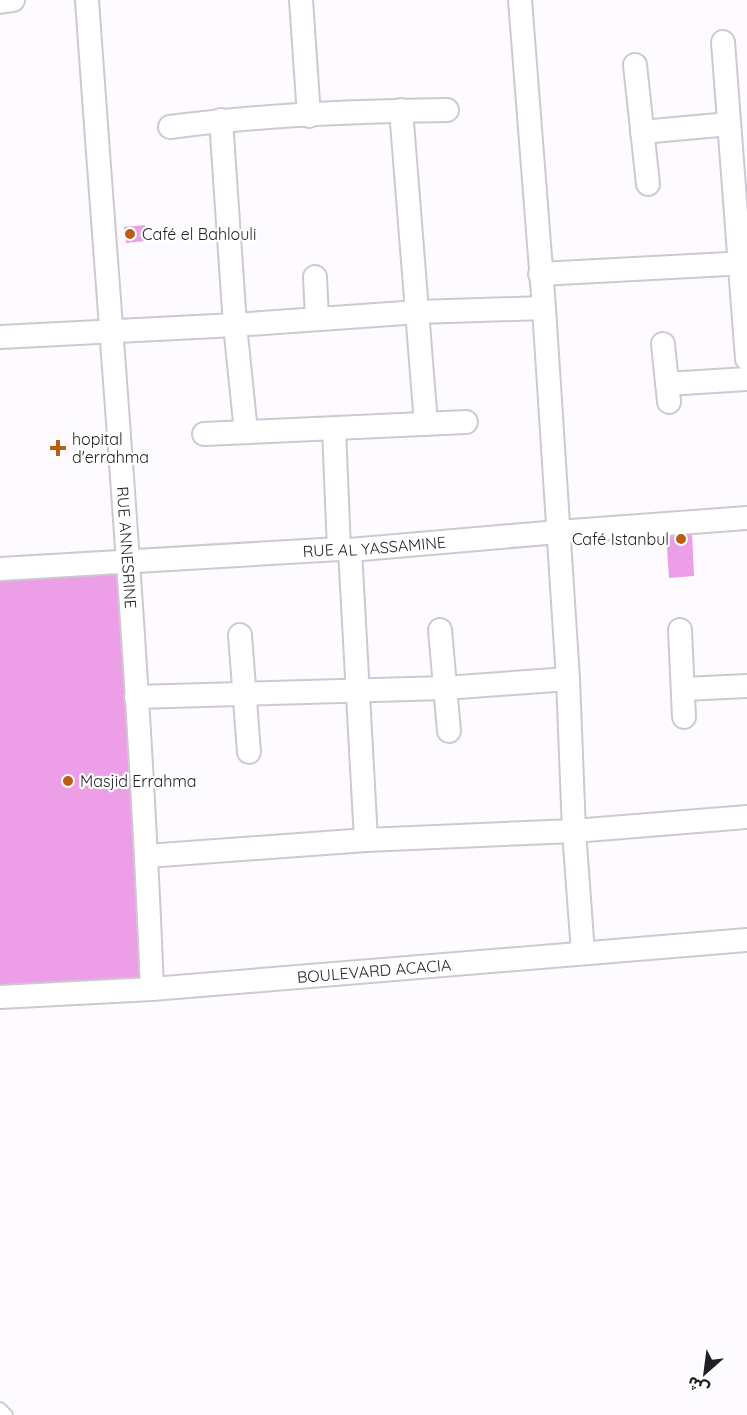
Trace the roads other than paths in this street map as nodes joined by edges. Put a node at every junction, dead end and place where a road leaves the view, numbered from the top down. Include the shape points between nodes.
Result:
1 (13, 0) edge
2 (87, 0) edge
3 (301, 0) edge
4 (520, 0) edge
5 (0, 2) edge
6 (723, 42) dead end
7 (635, 65) dead end
8 (401, 110) junction
9 (447, 110) dead end
10 (309, 116) junction
11 (221, 120) junction
12 (729, 124) junction
13 (170, 128) dead end
14 (642, 132) junction
15 (648, 184) dead end
16 (743, 263) edge
17 (540, 274) junction
18 (315, 277) dead end
19 (544, 308) junction
20 (418, 312) junction
21 (317, 318) junction
22 (235, 325) junction
23 (110, 330) junction
24 (0, 337) edge
25 (663, 344) dead end
26 (747, 359) edge
27 (747, 379) edge
28 (466, 422) dead end
29 (426, 424) junction
30 (334, 429) junction
31 (246, 432) junction
32 (204, 434) dead end
33 (747, 518) edge
34 (558, 532) junction
35 (344, 550) junction
36 (128, 563) junction
37 (0, 569) edge
38 (440, 630) dead end
39 (680, 630) dead end
40 (240, 635) dead end
41 (568, 679) junction
42 (747, 686) edge
43 (445, 688) junction
44 (684, 689) junction
45 (357, 690) junction
46 (244, 694) junction
47 (136, 697) junction
48 (684, 717) dead end
49 (448, 731) dead end
50 (249, 752) dead end
51 (747, 817) edge
52 (574, 831) junction
53 (366, 840) junction
54 (147, 856) junction
55 (747, 940) edge
56 (583, 953) junction
57 (152, 989) junction
58 (0, 997) edge
59 (0, 1408) edge
60 (7, 1415) edge

1 - 5 street
2 - 23 street, RUE ANNESRINE
3 - 10 street
4 - 17 street
6 - 12 street
7 - 14 street
8 - 9 street
8 - 10 street
8 - 20 street
10 - 11 street
11 - 13 street
11 - 22 street
12 - 14 street
12 - 16 street
14 - 15 street
16 - 17 street
16 - 26 street
17 - 19 street
18 - 21 street
19 - 20 street
19 - 34 street
20 - 21 street
20 - 29 street
21 - 22 street
22 - 23 street
22 - 31 street
23 - 24 street
23 - 36 street, RUE ANNESRINE
25 - 27 street via 668,393
28 - 29 street
29 - 30 street
30 - 31 street
30 - 35 street
31 - 32 street
33 - 34 street, RUE AL YASSAMINE
34 - 35 street, RUE AL YASSAMINE
34 - 41 street
35 - 36 street, RUE AL YASSAMINE
35 - 45 street
36 - 37 street, RUE AL YASSAMINE
36 - 47 street, RUE ANNESRINE
38 - 43 street
39 - 44 street
40 - 46 street
41 - 43 street
41 - 52 street
42 - 44 street
43 - 45 street
43 - 49 street
44 - 48 street
45 - 46 street
45 - 53 street
46 - 47 street
46 - 50 street
47 - 54 street, RUE ANNESRINE
51 - 52 street
52 - 53 street
52 - 56 street
53 - 54 street
54 - 57 street, RUE ANNESRINE
55 - 56 street, BOULEVARD ACACIA
56 - 57 street, BOULEVARD ACACIA
57 - 58 street, BOULEVARD ACACIA
59 - 60 lane

